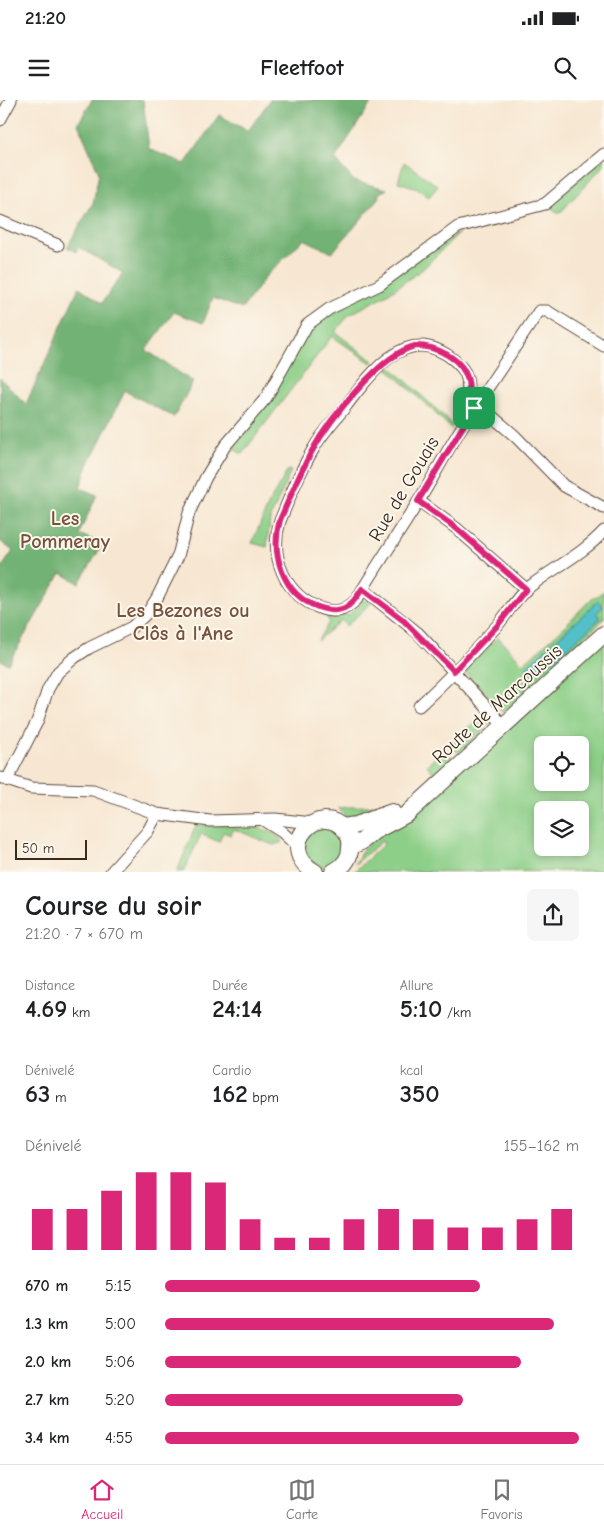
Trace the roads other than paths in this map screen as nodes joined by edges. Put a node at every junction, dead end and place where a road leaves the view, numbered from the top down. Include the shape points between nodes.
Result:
1 (11, 100) edge
2 (0, 120) edge
3 (604, 154) edge
4 (0, 221) edge
5 (58, 245) dead end
6 (604, 346) edge
7 (474, 408) junction
8 (418, 501) junction
9 (604, 508) edge
10 (604, 531) edge
11 (362, 589) junction
12 (526, 589) junction
13 (604, 634) edge
14 (454, 671) junction
15 (419, 706) dead end
16 (504, 726) junction
17 (4, 779) edge
18 (417, 802) junction
19 (157, 814) junction
20 (261, 819) junction
21 (313, 823) junction
22 (342, 827) junction
23 (351, 846) junction
24 (304, 863) edge
25 (111, 872) edge
26 (333, 872) edge

1 - 2 street
3 - 17 street via 545,204 458,227 379,285 329,309 307,325 266,398 225,446 206,477 187,519 178,556 148,612 132,627 74,658 58,672 48,689 37,722
4 - 5 street
6 - 7 street, Rue de Gouais via 547,311 539,311
7 - 8 street, Rue de Gouais
7 - 9 street via 487,412 515,436 564,486
7 - 11 street, Rue de Gouais via 468,405 469,386 465,372 451,358 425,346 406,348 373,372 313,449 277,530 277,556 281,569 298,596 327,610 338,612 345,609 357,599
8 - 11 street, Rue de Gouais
8 - 12 street via 456,528
10 - 12 street via 572,559
11 - 14 street via 403,620
12 - 14 street via 497,626
13 - 16 main road, Route de Marcoussis
14 - 15 street
14 - 16 street
16 - 18 main road, Route de Marcoussis
17 - 19 street via 31,788 93,790
18 - 22 main road
18 - 23 main road, Route de Marcoussis via 407,814
19 - 20 street via 219,821
19 - 25 street via 148,830
20 - 21 street
20 - 24 street via 282,832
21 - 22 main road via 326,820
21 - 24 main road via 302,833
22 - 23 main road
23 - 26 main road via 346,862

